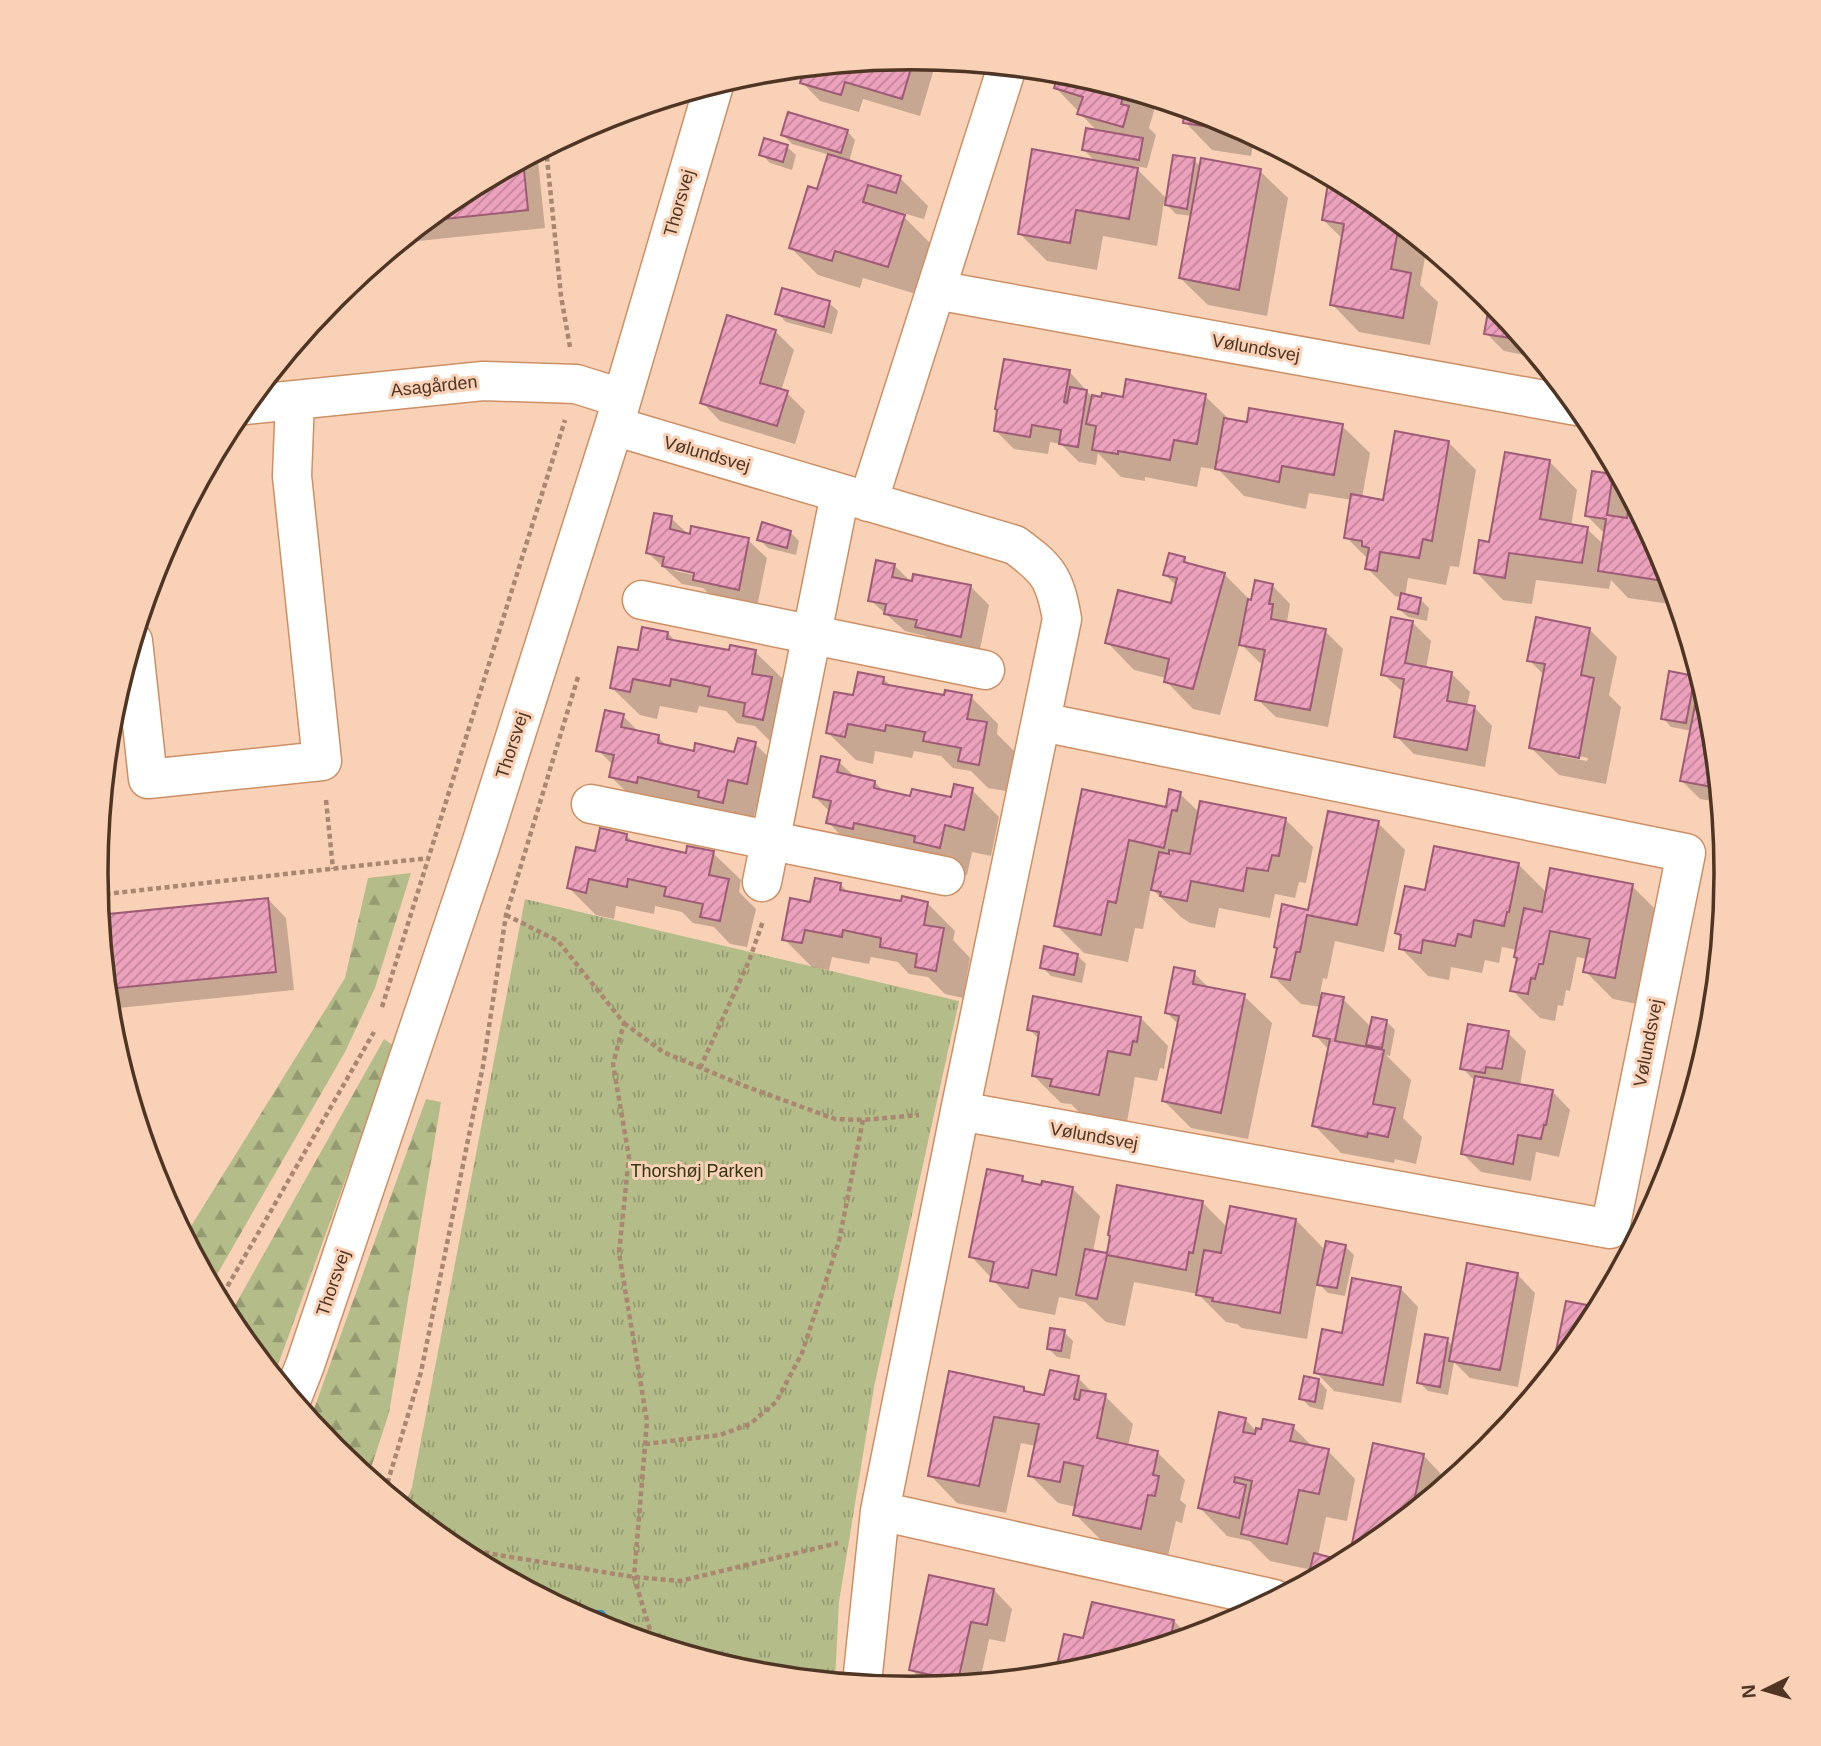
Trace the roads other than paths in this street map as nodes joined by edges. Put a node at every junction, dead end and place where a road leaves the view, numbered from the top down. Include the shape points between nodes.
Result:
1 (1004, 76) edge
2 (711, 95) edge
3 (936, 290) junction
4 (295, 400) junction
5 (1561, 403) edge
6 (259, 404) edge
7 (617, 412) junction
8 (854, 498) junction
9 (642, 600) dead end
10 (811, 635) junction
11 (135, 664) edge
12 (985, 670) dead end
13 (1042, 722) junction
14 (591, 804) dead end
15 (770, 841) junction
16 (945, 876) dead end
17 (761, 881) road end
18 (960, 1111) junction
19 (295, 1388) edge
20 (879, 1522) junction
21 (1259, 1596) edge
22 (863, 1674) edge

1 - 3 street
2 - 7 street, Thorsvej
3 - 5 street, Vølundsvej
3 - 8 street
4 - 6 street, Asagården
4 - 7 street, Asagården via 483,381 576,384
4 - 11 street via 292,476 322,761 148,779
7 - 8 street, Vølundsvej
7 - 19 street, Thorsvej via 450,940
8 - 10 street
8 - 13 street, Vølundsvej via 1015,545 1040,563 1057,589 1062,619
9 - 10 street
10 - 12 street
10 - 15 street
13 - 18 street, Vølundsvej
13 - 18 street, Vølundsvej via 1686,853 1610,1229
14 - 15 street
15 - 16 street
15 - 17 street
18 - 20 street, Vølundsvej
20 - 21 street
20 - 22 street, Vølundsvej

